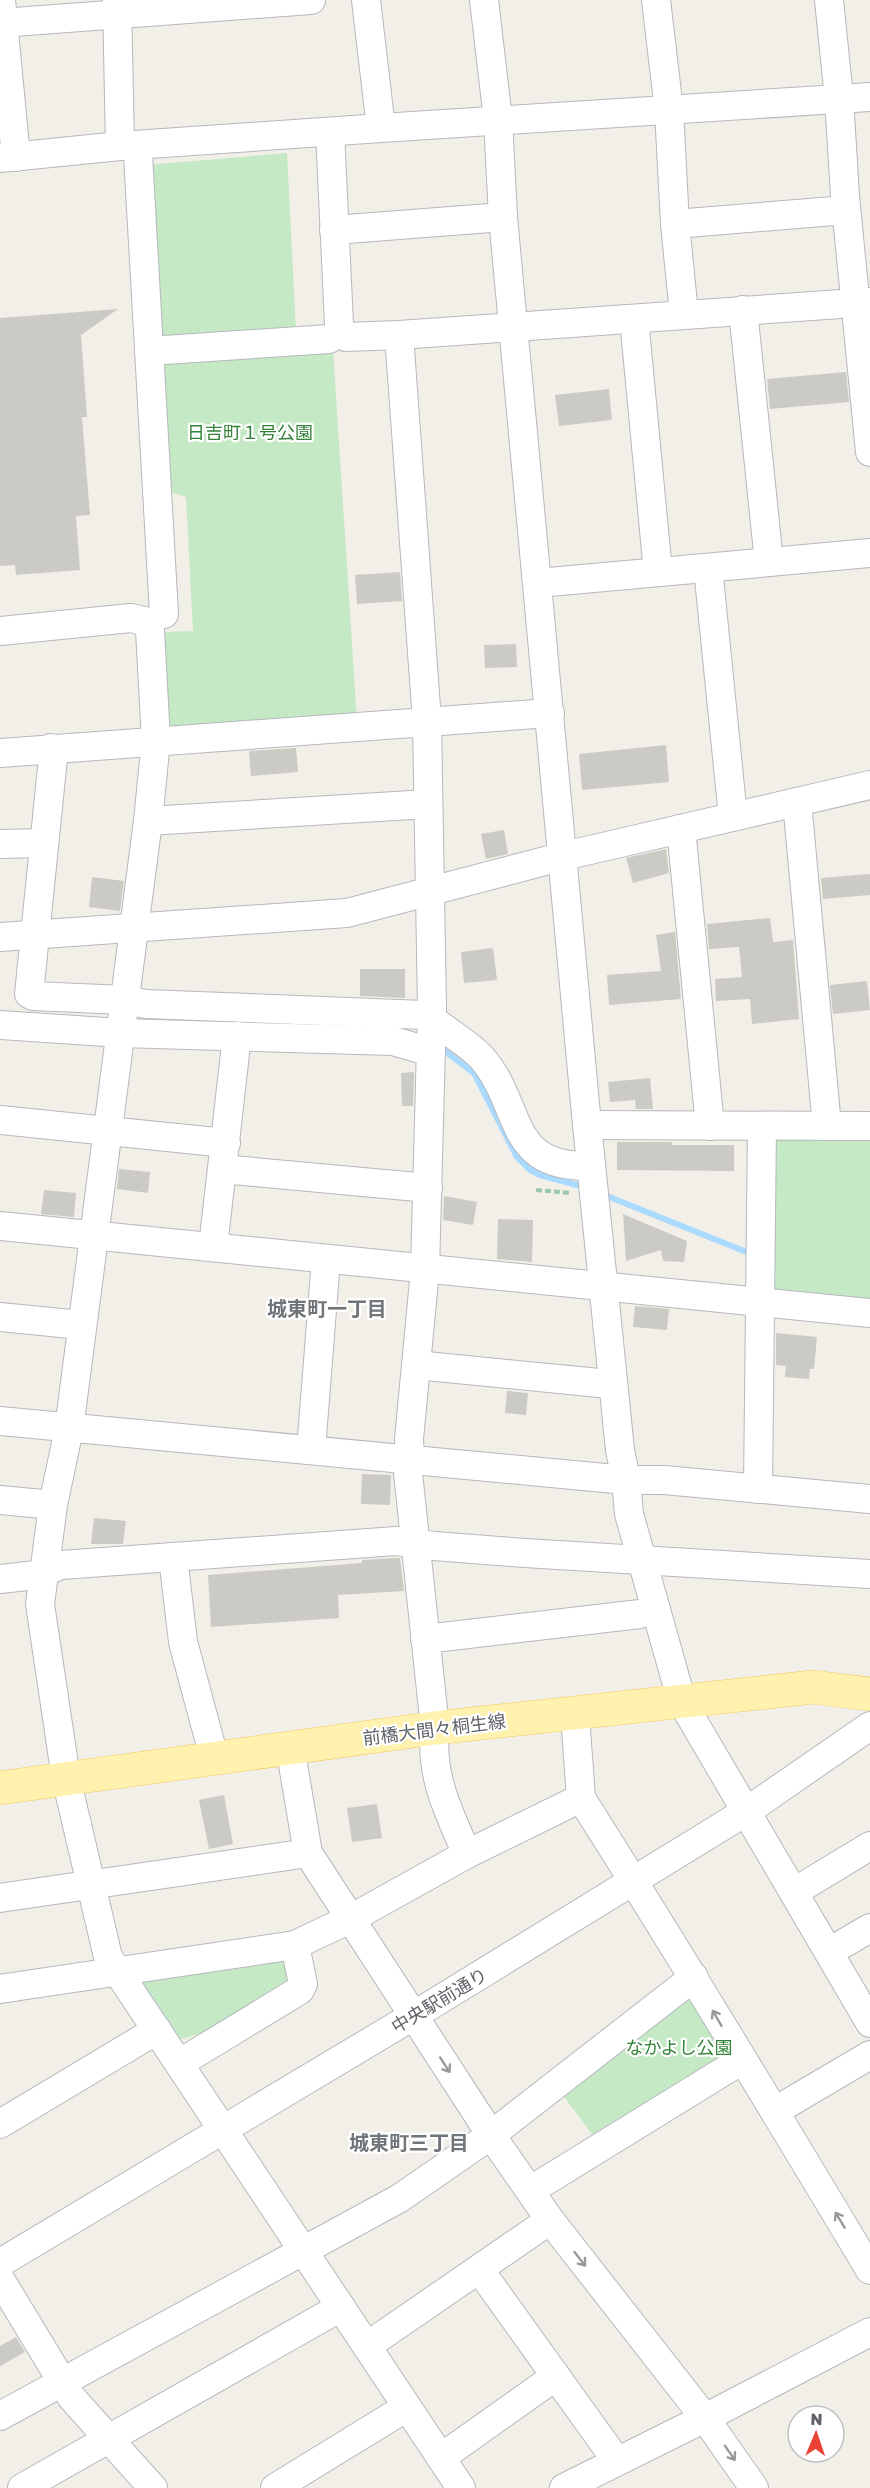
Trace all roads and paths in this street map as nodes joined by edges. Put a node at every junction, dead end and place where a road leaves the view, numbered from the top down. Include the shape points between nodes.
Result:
1 (311, 0) edge
2 (366, 0) edge
3 (484, 0) edge
4 (656, 0) edge
5 (829, 0) edge
6 (117, 8) edge
7 (2, 15) edge
8 (870, 97) edge
9 (839, 98) junction
10 (669, 110) junction
11 (498, 120) junction
12 (381, 128) junction
13 (330, 132) junction
14 (129, 151) junction
15 (8, 158) edge
16 (854, 200) edge
17 (504, 216) junction
18 (675, 224) junction
19 (334, 230) junction
20 (863, 302) edge
21 (743, 310) junction
22 (684, 314) junction
23 (634, 319) junction
24 (515, 326) junction
25 (399, 336) junction
26 (329, 339) dead end
27 (149, 351) junction
28 (869, 422) edge
29 (870, 452) edge
30 (870, 553) edge
31 (769, 562) junction
32 (708, 568) junction
33 (658, 572) junction
34 (538, 583) junction
35 (164, 614) dead end
36 (0, 630) edge
37 (550, 713) junction
38 (427, 721) junction
39 (156, 740) junction
40 (51, 748) junction
41 (0, 753) edge
42 (870, 785) edge
43 (797, 802) junction
44 (428, 804) junction
45 (733, 817) junction
46 (148, 821) junction
47 (680, 829) junction
48 (43, 843) junction
49 (0, 844) edge
50 (564, 856) junction
51 (429, 892) junction
52 (134, 928) junction
53 (34, 935) junction
54 (0, 937) edge
55 (123, 1016) junction
56 (0, 1025) edge
57 (237, 1036) junction
58 (431, 1037) junction
59 (0, 1120) edge
60 (587, 1125) junction
61 (710, 1126) junction
62 (762, 1126) junction
63 (827, 1126) junction
64 (870, 1126) edge
65 (108, 1130) junction
66 (224, 1156) junction
67 (589, 1184) junction
68 (428, 1188) junction
69 (536, 1190) dead end
70 (0, 1226) edge
71 (95, 1235) junction
72 (213, 1247) junction
73 (326, 1259) junction
74 (425, 1270) junction
75 (604, 1286) junction
76 (761, 1302) junction
77 (870, 1313) edge
78 (0, 1317) edge
79 (81, 1325) junction
80 (416, 1365) junction
81 (613, 1382) junction
82 (0, 1422) edge
83 (69, 1429) junction
84 (311, 1450) junction
85 (410, 1460) junction
86 (626, 1480) junction
87 (759, 1489) junction
88 (870, 1499) edge
89 (0, 1500) edge
90 (53, 1505) junction
91 (415, 1544) junction
92 (173, 1557) junction
93 (643, 1560) junction
94 (44, 1570) junction
95 (870, 1574) edge
96 (0, 1579) edge
97 (656, 1609) junction
98 (425, 1639) junction
99 (870, 1694) edge
100 (682, 1702) junction
101 (578, 1714) junction
102 (870, 1726) edge
103 (435, 1728) junction
104 (290, 1747) junction
105 (214, 1757) junction
106 (66, 1778) junction
107 (0, 1788) edge
108 (581, 1798) junction
109 (747, 1811) junction
110 (870, 1846) edge
111 (308, 1853) junction
112 (467, 1854) junction
113 (634, 1881) junction
114 (91, 1883) junction
115 (794, 1892) junction
116 (0, 1898) edge
117 (352, 1918) junction
118 (870, 1928) edge
119 (295, 1945) junction
120 (829, 1952) junction
121 (119, 1973) junction
122 (694, 1977) junction
123 (0, 1989) edge
124 (413, 2016) junction
125 (870, 2023) edge
126 (157, 2030) junction
127 (870, 2055) edge
128 (742, 2060) junction
129 (180, 2063) junction
130 (775, 2111) junction
131 (0, 2124) edge
132 (223, 2130) junction
133 (491, 2135) junction
134 (531, 2190) junction
135 (550, 2220) junction
136 (304, 2252) junction
137 (0, 2263) edge
138 (479, 2269) junction
139 (870, 2271) edge
140 (0, 2279) edge
141 (341, 2307) junction
142 (870, 2332) edge
143 (367, 2346) junction
144 (556, 2376) junction
145 (61, 2382) junction
146 (407, 2407) junction
147 (0, 2416) edge
148 (705, 2418) junction
149 (108, 2438) junction
150 (442, 2457) junction
151 (616, 2460) junction
152 (457, 2487) edge
153 (22, 2488) edge
154 (153, 2488) edge
155 (275, 2488) edge
156 (564, 2488) edge
157 (754, 2488) edge

1 - 6 street
2 - 12 street
3 - 11 street
4 - 10 street
5 - 9 street
6 - 7 street
6 - 14 street
7 - 15 street
8 - 9 street
9 - 10 street
9 - 16 street
10 - 11 street
10 - 18 street
11 - 12 street
11 - 17 street
12 - 13 street
13 - 14 street
13 - 19 street
14 - 15 street
14 - 27 street
16 - 18 street
16 - 20 street
17 - 19 street
17 - 24 street
18 - 22 street
19 - 25 street via 340,333 354,338
20 - 21 street
20 - 28 street
21 - 22 street
21 - 31 street
22 - 23 street
23 - 24 street
23 - 33 street
24 - 25 street
24 - 34 street
25 - 38 street
26 - 27 street
27 - 35 street
28 - 29 street
30 - 31 street
31 - 32 street
32 - 33 street
32 - 45 street
33 - 34 street
34 - 37 street
36 - 39 street via 131,618 148,622
37 - 38 street
37 - 50 street
38 - 39 street
38 - 44 street
39 - 40 street
39 - 46 street
40 - 41 street
40 - 48 street
42 - 43 street
43 - 45 street
43 - 63 street
44 - 46 street
44 - 51 street
45 - 47 street
46 - 52 street
47 - 50 street
47 - 61 street
48 - 49 street
48 - 53 street
50 - 51 street
50 - 60 street
51 - 52 street via 337,915
51 - 58 street
52 - 53 street
52 - 55 street
53 - 54 street
53 - 55 street via 29,994
55 - 56 street
55 - 57 street
55 - 58 street via 146,1004 415,1014
55 - 65 street
57 - 58 street via 393,1041
57 - 66 street
58 - 67 street via 482,1058 535,1153 567,1164
58 - 68 street
59 - 65 street
60 - 61 street
60 - 67 street
61 - 62 street
62 - 63 street
62 - 76 street
63 - 64 street
65 - 66 street
65 - 71 street
66 - 68 street
66 - 72 street
67 - 69 path
67 - 75 street
68 - 74 street
70 - 71 street
71 - 72 street
71 - 79 street
72 - 73 street
73 - 74 street
73 - 84 street
74 - 75 street
74 - 80 street
75 - 76 street
75 - 81 street
76 - 77 street
76 - 87 street
78 - 79 street
79 - 83 street
80 - 81 street
80 - 85 street via 408,1439
81 - 86 street
82 - 83 street
83 - 84 street
83 - 90 street
84 - 85 street
85 - 86 street
85 - 91 street
86 - 87 street
86 - 93 street via 629,1514
87 - 88 street
89 - 90 street
90 - 94 street
91 - 92 street via 396,1540
91 - 93 street
91 - 98 street
92 - 94 street
92 - 105 street via 183,1642
93 - 95 street
93 - 97 street
94 - 96 street via 27,1577
94 - 106 street via 40,1604
97 - 98 street
97 - 100 street
98 - 103 street
99 - 100 main road, 前橋大間々桐生線 via 813,1687
100 - 101 main road, 前橋大間々桐生線
100 - 109 street
101 - 103 main road, 前橋大間々桐生線
101 - 108 street
102 - 109 street, 中央駅前通り
103 - 104 main road, 前橋大間々桐生線
103 - 112 street via 439,1790
104 - 105 main road, 前橋大間々桐生線
104 - 111 street
105 - 106 main road, 前橋大間々桐生線
106 - 107 main road, 前橋大間々桐生線
106 - 114 street
108 - 112 street
108 - 113 street
109 - 113 street, 中央駅前通り
109 - 115 street
110 - 115 street
111 - 114 street
111 - 117 street
112 - 117 street
113 - 122 street
113 - 124 street, 中央駅前通り
114 - 116 street
114 - 121 street via 108,1957
115 - 120 street
117 - 119 street
117 - 124 street
118 - 120 street
119 - 121 street
119 - 129 street via 303,1984 300,1990
120 - 125 street
121 - 123 street
121 - 126 street
128 -> 122 street
122 - 133 street
124 - 132 street, 中央駅前通り
124 -> 133 street
126 - 129 street
126 - 131 street
127 - 130 street
128 - 130 street
128 - 134 street
129 - 132 street
139 -> 130 street
132 - 136 street
132 - 137 street, 中央駅前通り
133 - 134 street
133 - 136 street via 399,2198
134 - 135 street
135 - 138 street
135 -> 148 street
136 - 141 street
136 - 145 street
138 - 143 street
138 - 144 street
140 - 145 street
141 - 143 street
141 - 149 street
142 - 148 street
143 - 146 street
144 - 150 street
144 - 151 street
145 - 147 street
145 - 149 street
146 - 150 street
146 - 155 street
148 - 151 street
148 -> 157 street
149 - 153 street
149 - 154 street
150 - 152 street
151 - 156 street

